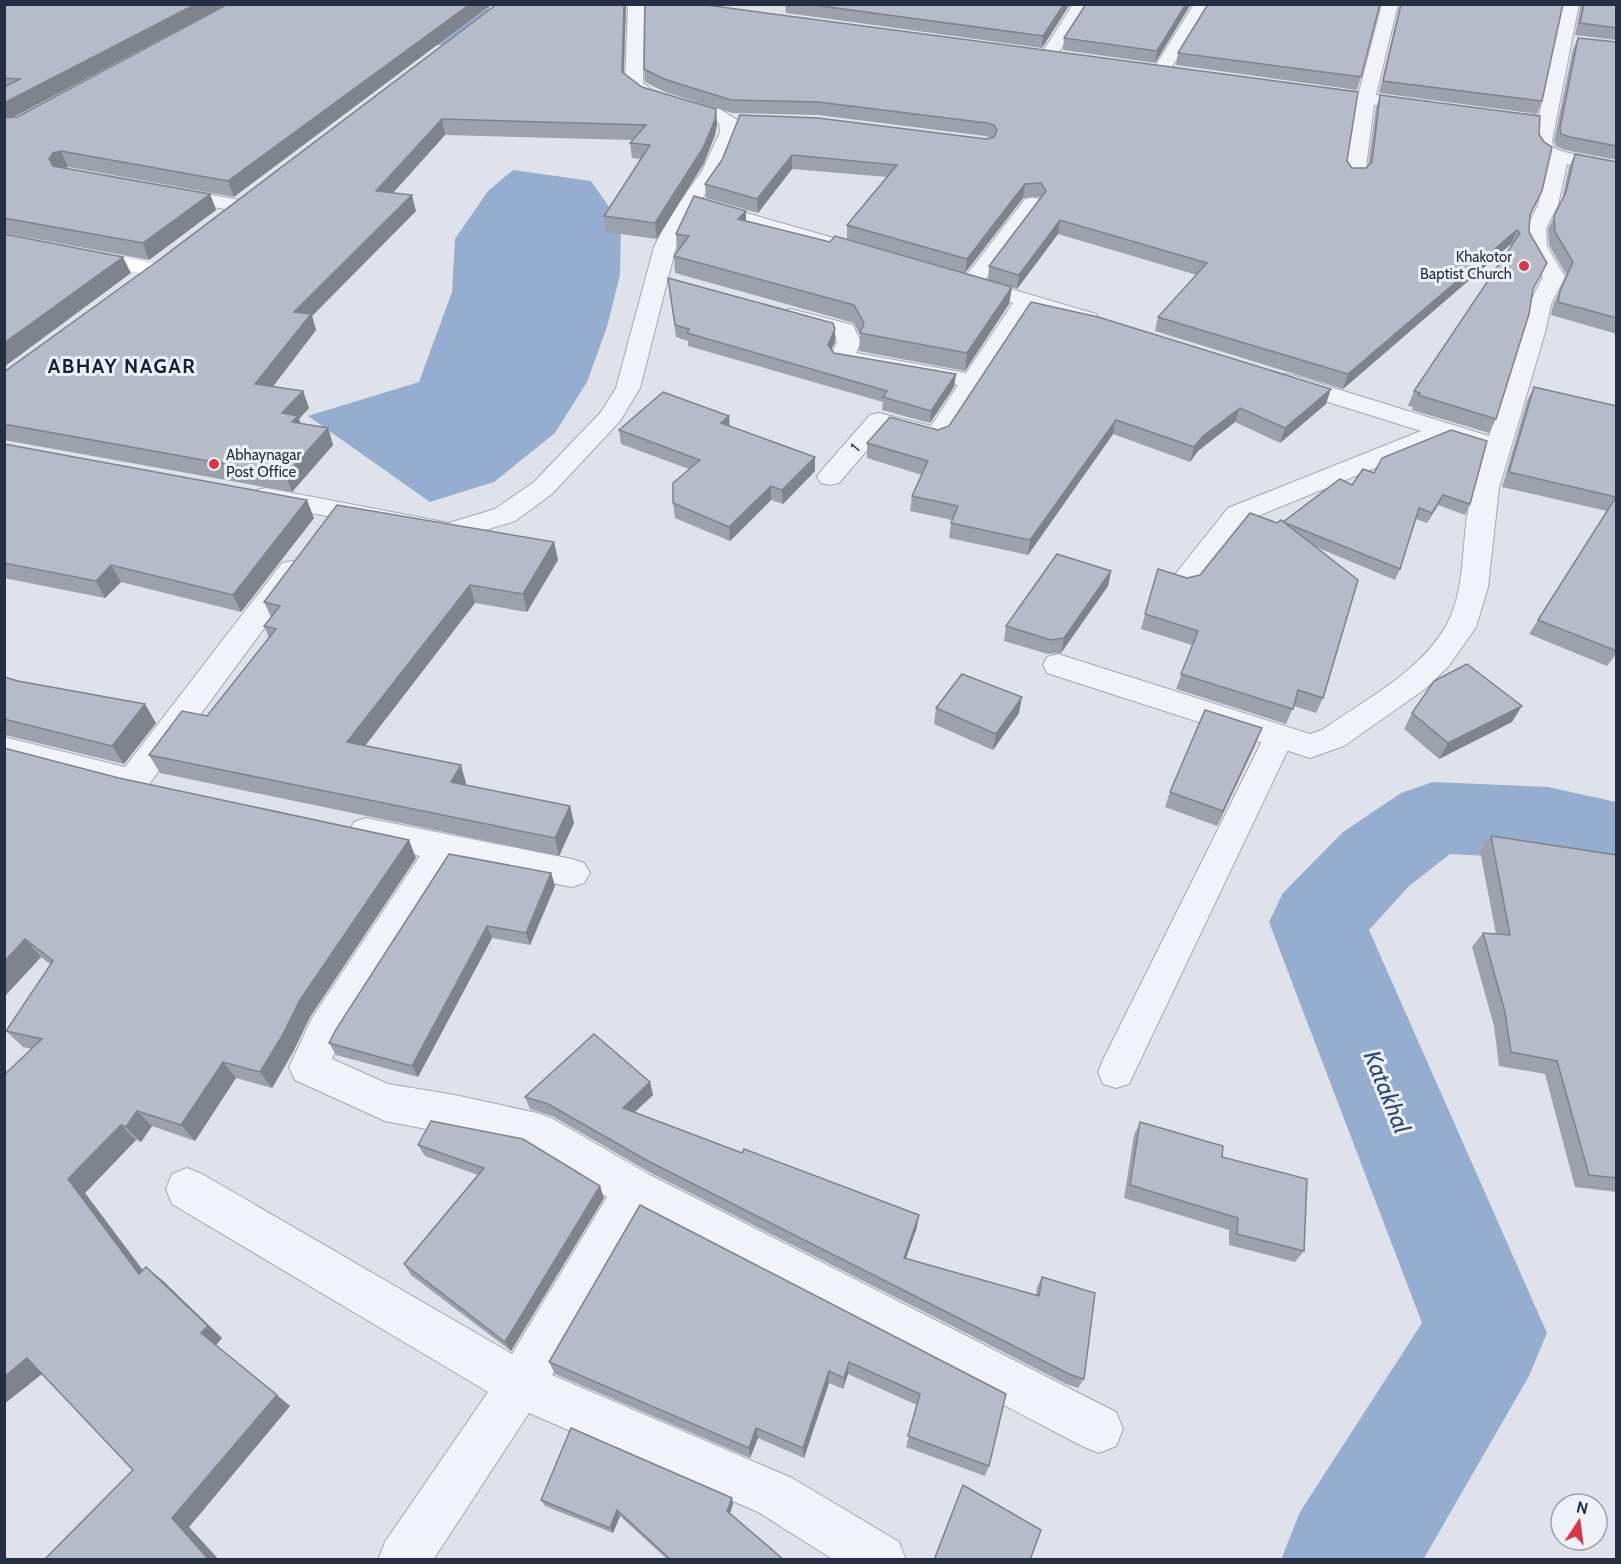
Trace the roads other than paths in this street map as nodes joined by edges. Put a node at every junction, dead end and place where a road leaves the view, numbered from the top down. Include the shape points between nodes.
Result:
1 (636, 4) edge
2 (1081, 4) edge
3 (1202, 4) edge
4 (1390, 4) edge
5 (1571, 4) edge
6 (1564, 41) junction
7 (1585, 44) edge
8 (1071, 59) edge
9 (1184, 74) edge
10 (1298, 90) edge
11 (1366, 99) junction
12 (1445, 109) edge
13 (1479, 114) edge
14 (1548, 123) junction
15 (1559, 157) junction
16 (1617, 168) edge
17 (1355, 175) edge
18 (148, 190) edge
19 (259, 191) edge
20 (690, 202) junction
21 (1032, 203) edge
22 (240, 206) junction
23 (221, 220) edge
24 (4, 240) edge
25 (175, 255) edge
26 (881, 258) edge
27 (156, 270) junction
28 (949, 277) edge
29 (971, 284) junction
30 (131, 288) edge
31 (1026, 300) junction
32 (767, 309) edge
33 (1114, 327) edge
34 (1270, 376) edge
35 (973, 381) junction
36 (1444, 430) junction
37 (1497, 446) junction
38 (830, 477) dead end
39 (241, 492) edge
40 (337, 510) junction
41 (1183, 582) edge
42 (1058, 665) dead end
43 (1279, 736) junction
44 (4, 749) edge
45 (132, 782) junction
46 (167, 789) edge
47 (340, 827) edge
48 (444, 849) junction
49 (572, 873) dead end
50 (1116, 1072) dead end
51 (187, 1190) dead end
52 (635, 1190) junction
53 (520, 1385) junction
54 (1099, 1429) dead end
55 (403, 1560) edge
56 (881, 1560) edge

1 - 20 street via 634,85 650,97 740,120 729,132 711,171
2 - 8 street via 1042,56
3 - 9 street via 1155,71
4 - 11 street
5 - 6 street
6 - 7 street
6 - 14 street
10 - 11 street
11 - 12 street
11 - 17 street
13 - 14 street
14 - 15 street via 1543,141 1546,151
15 - 16 street
15 - 37 street via 1548,205 1536,229 1536,246 1554,277 1540,304
18 - 22 street
19 - 22 street
20 - 26 street
20 - 40 street via 665,247 668,281 628,388 611,416 543,488 505,515 450,532
21 - 29 street
22 - 23 street
24 - 27 street
25 - 27 street
27 - 30 street
28 - 29 street
29 - 31 street
31 - 33 street
31 - 35 street
32 - 35 street via 844,330 849,342 842,358
34 - 36 street
35 - 38 street, 1 via 937,435 879,420
36 - 37 street
36 - 41 street via 1238,514
37 - 43 street via 1481,516 1474,588 1461,627 1437,659 1414,681 1333,738 1310,746
39 - 40 street
40 - 45 street
42 - 43 street
43 - 50 lane
44 - 45 street
45 - 46 street
47 - 48 street
48 - 49 street
48 - 52 street via 326,1030 309,1067 385,1102 537,1132
51 - 53 street
52 - 53 street
52 - 54 street
53 - 55 street
53 - 56 street via 775,1495

